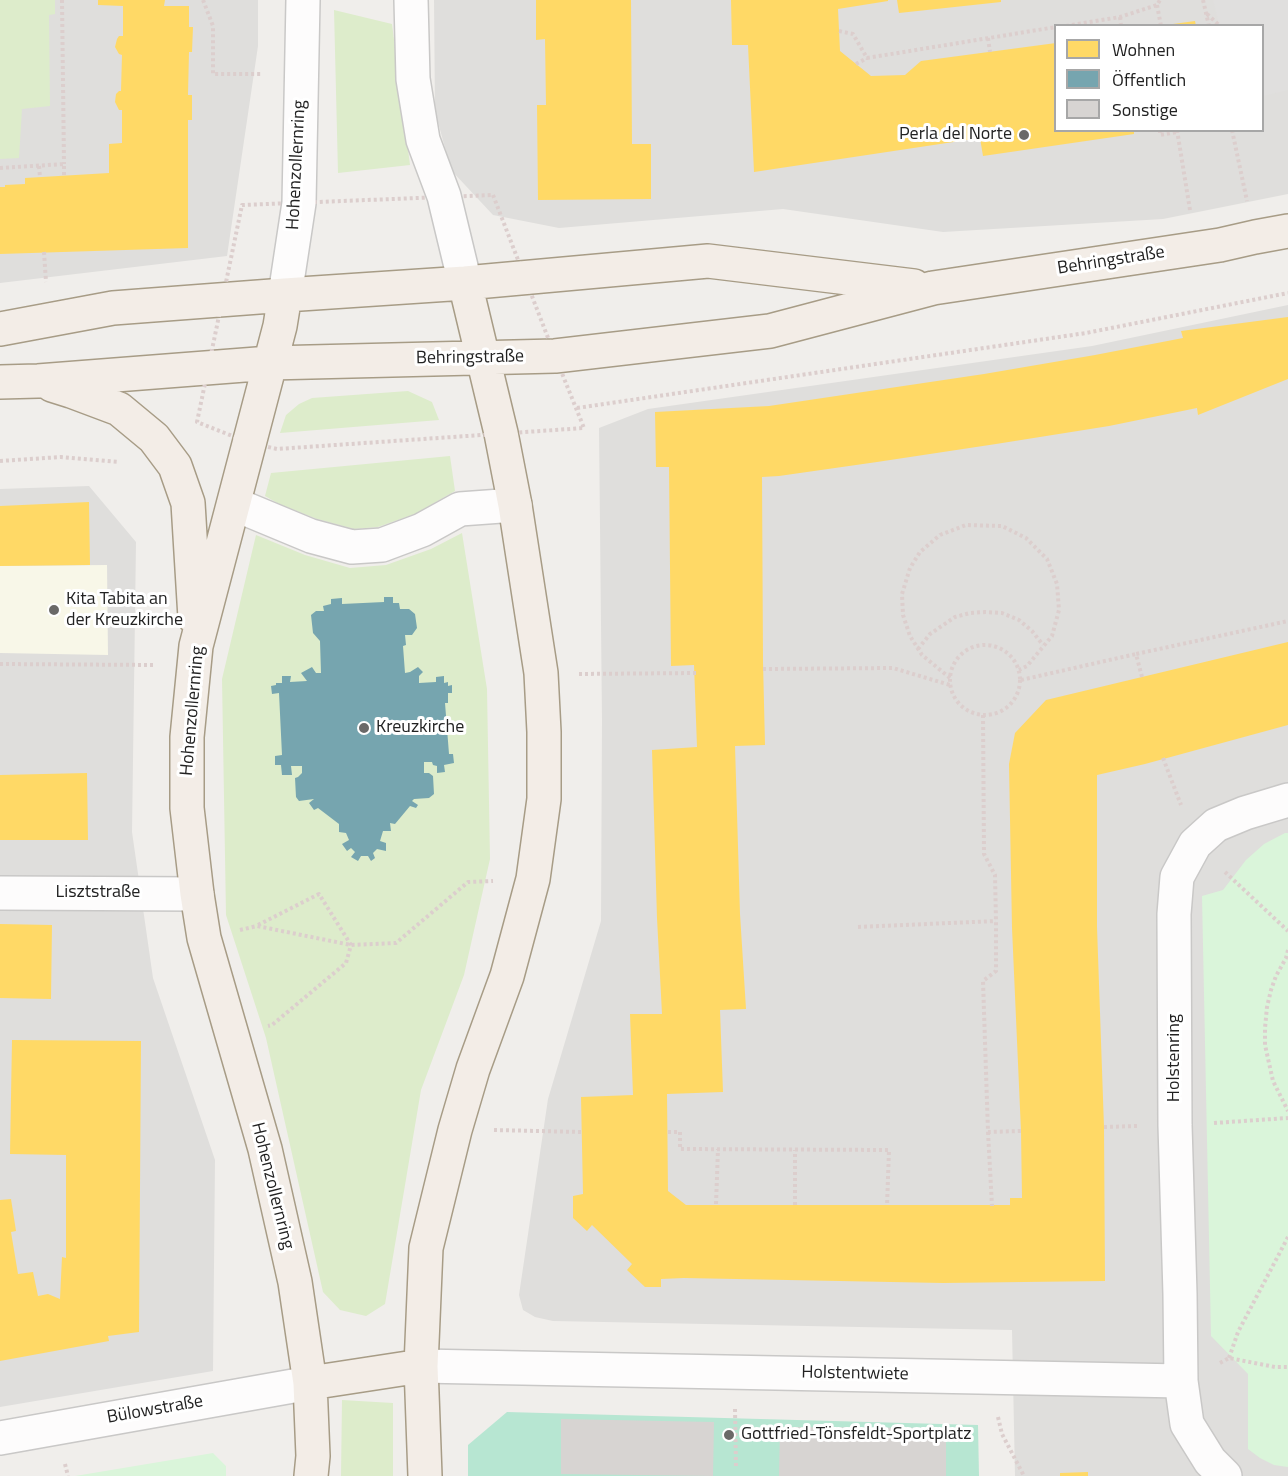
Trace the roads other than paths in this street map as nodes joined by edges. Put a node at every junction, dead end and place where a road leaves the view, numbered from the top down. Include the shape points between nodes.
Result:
1 (303, 0) edge
2 (411, 0) edge
3 (1288, 231) edge
4 (465, 283) junction
5 (933, 288) junction
6 (285, 295) junction
7 (0, 329) edge
8 (484, 357) junction
9 (270, 363) junction
10 (38, 381) junction
11 (0, 382) edge
12 (234, 504) junction
13 (514, 505) junction
14 (195, 655) junction
15 (1288, 800) edge
16 (0, 893) edge
17 (197, 894) junction
18 (421, 1366) junction
19 (1181, 1381) junction
20 (310, 1383) junction
21 (0, 1438) edge
22 (311, 1476) edge
23 (425, 1476) edge
24 (1225, 1476) edge

1 - 6 street, Hohenzollernring via 299,203
2 - 4 street via 413,79 423,141 444,196
3 - 5 main road, Behringstraße via 1220,245
4 - 5 main road, Behringstraße via 708,261
4 - 6 main road, Behringstraße
4 - 8 main road
5 - 8 main road, Behringstraße via 770,331 555,356
6 - 7 main road, Behringstraße via 113,308
6 - 9 main road, Hohenzollernring
8 - 9 main road, Behringstraße
8 - 13 main road
9 - 10 main road, Behringstraße
9 - 12 main road, Hohenzollernring
10 - 11 main road, Behringstraße
10 - 14 main road via 119,409 154,438 175,466 188,503
12 - 13 street via 311,536 352,547 392,541 460,509
12 - 14 main road, Hohenzollernring
13 - 18 main road via 541,673 544,800 533,879 507,976 455,1130 426,1248
14 - 17 main road, Hohenzollernring via 187,737 187,808
15 - 19 street, Holstenring via 1216,825 1196,844 1177,877 1175,1125
16 - 17 street, Lisztstraße
17 - 20 main road, Hohenzollernring via 204,938 265,1149 295,1282
18 - 19 street, Holstentwiete
18 - 20 main road
18 - 23 main road
19 - 24 street via 1187,1424 1210,1461
20 - 21 street, Bülowstraße
20 - 22 main road, Hohenzollernring

